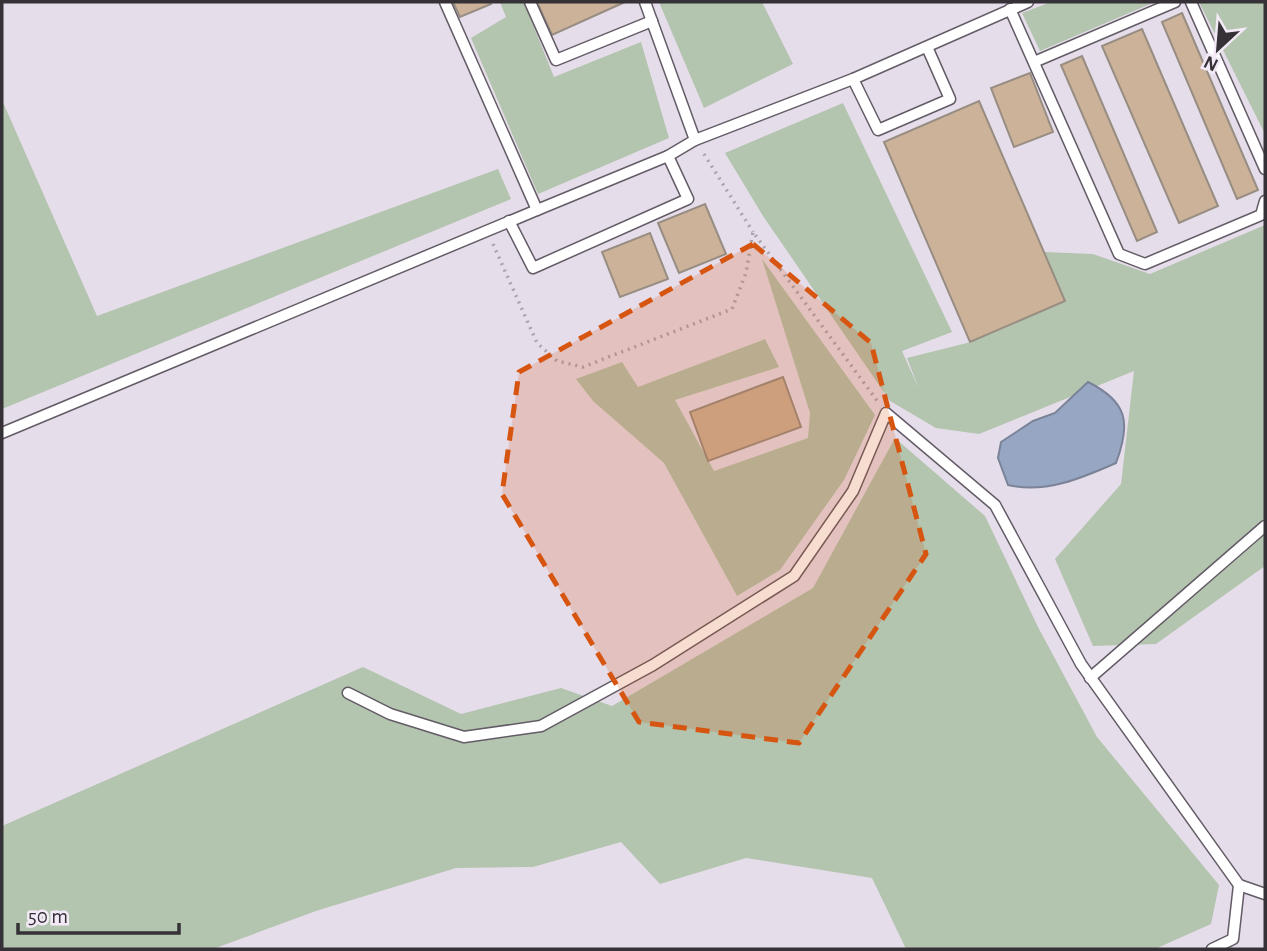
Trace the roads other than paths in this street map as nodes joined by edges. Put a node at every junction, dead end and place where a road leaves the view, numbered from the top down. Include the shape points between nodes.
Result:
1 (445, 2) edge
2 (530, 2) edge
3 (645, 2) edge
4 (1028, 2) edge
5 (1175, 2) edge
6 (1191, 2) edge
7 (1010, 9) junction
8 (652, 20) junction
9 (927, 47) junction
10 (1034, 62) junction
11 (853, 79) junction
12 (695, 140) junction
13 (668, 156) junction
14 (1265, 169) edge
15 (1265, 201) edge
16 (537, 210) junction
17 (509, 221) junction
18 (2, 433) edge
19 (1265, 526) edge
20 (1090, 678) junction
21 (348, 693) dead end
22 (1239, 885) junction
23 (1265, 894) edge
24 (1212, 949) edge

1 - 16 lane
2 - 8 lane via 556,60
3 - 8 lane
4 - 7 lane
5 - 10 lane
6 - 14 lane
7 - 9 lane
7 - 10 lane
8 - 12 lane
9 - 11 lane
9 - 11 lane via 950,99 878,131
10 - 15 lane via 1119,254 1145,264 1261,215
11 - 12 lane
12 - 13 lane
13 - 16 lane
13 - 17 lane via 688,199 533,268
16 - 17 lane
17 - 18 lane
19 - 20 lane
20 - 21 lane via 995,505 886,413 853,491 794,576 653,665 541,726 464,737 390,714
20 - 22 lane
22 - 23 lane
22 - 24 lane via 1233,939

